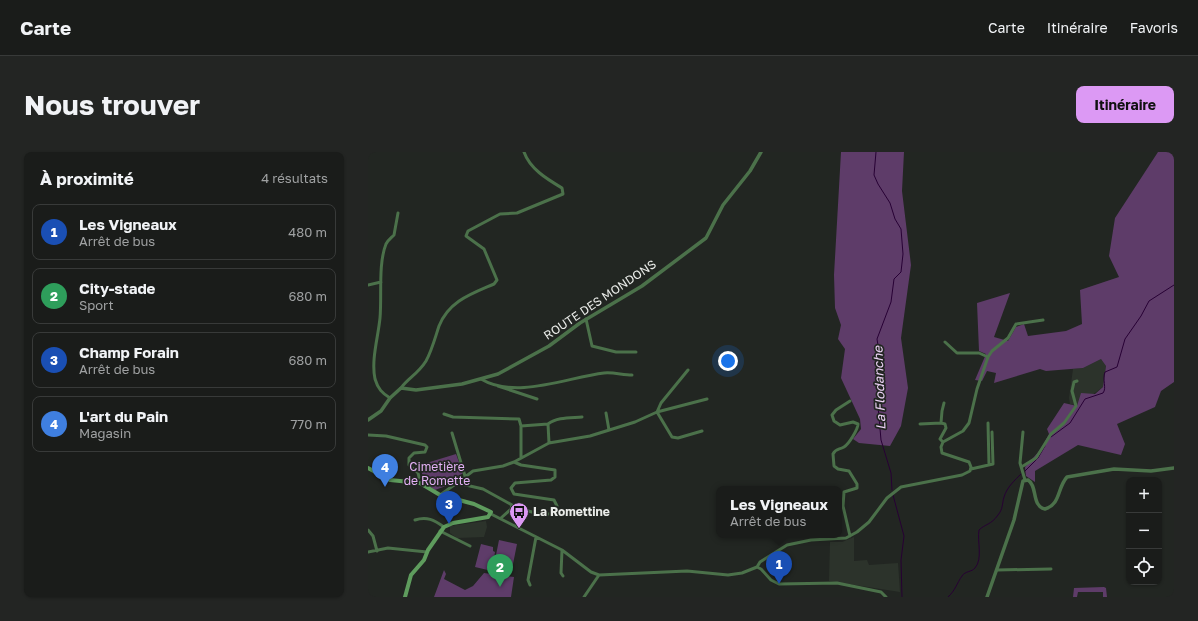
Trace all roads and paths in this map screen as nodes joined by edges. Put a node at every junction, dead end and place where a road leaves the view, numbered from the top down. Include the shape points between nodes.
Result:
1 (524, 152) edge
2 (761, 152) edge
3 (398, 213) dead end
4 (381, 282) junction
5 (368, 285) edge
6 (586, 319) junction
7 (1043, 320) dead end
8 (946, 342) dead end
9 (636, 352) dead end
10 (988, 357) junction
11 (688, 370) dead end
12 (632, 375) dead end
13 (481, 379) junction
14 (1077, 381) dead end
15 (496, 385) junction
16 (401, 388) junction
17 (390, 398) junction
18 (536, 399) dead end
19 (707, 399) dead end
20 (850, 401) dead end
21 (944, 403) dead end
22 (657, 412) junction
23 (606, 413) dead end
24 (444, 414) dead end
25 (582, 417) dead end
26 (368, 420) edge
27 (941, 423) junction
28 (988, 423) dead end
29 (548, 424) junction
30 (920, 424) dead end
31 (521, 426) junction
32 (609, 430) junction
33 (702, 431) dead end
34 (992, 432) dead end
35 (1023, 432) dead end
36 (452, 433) dead end
37 (368, 435) edge
38 (943, 442) junction
39 (549, 443) junction
40 (521, 457) junction
41 (514, 462) junction
42 (989, 465) junction
43 (1022, 466) junction
44 (368, 468) edge
45 (971, 468) junction
46 (1174, 468) edge
47 (465, 476) junction
48 (1025, 480) junction
49 (416, 482) junction
50 (457, 482) junction
51 (440, 495) junction
52 (512, 507) junction
53 (491, 514) junction
54 (501, 518) junction
55 (415, 520) dead end
56 (444, 527) junction
57 (368, 530) edge
58 (440, 531) junction
59 (842, 536) edge
60 (850, 536) junction
61 (536, 537) junction
62 (826, 538) edge
63 (470, 546) dead end
64 (562, 550) junction
65 (377, 551) junction
66 (368, 552) edge
67 (427, 552) junction
68 (757, 567) junction
69 (1051, 569) dead end
70 (997, 570) junction
71 (599, 574) junction
72 (563, 576) dead end
73 (530, 585) dead end
74 (405, 597) edge
75 (584, 597) edge
76 (886, 597) edge
77 (987, 597) edge

1 - 16 street via 528,162 562,188 563,194 517,213 500,214 468,231 466,236 478,243 487,253 497,280 494,284 457,300 442,319 424,364
2 - 6 street, ROUTE DES MONDONS via 750,171 722,205 706,238 642,286
3 - 4 street via 394,235 385,245
4 - 5 street
4 - 17 street via 380,317 373,366 380,392
6 - 9 street via 592,346 616,352
6 - 13 street, ROUTE DES MONDONS via 526,360 498,374
7 - 10 street via 1016,324 1008,338
8 - 10 street via 957,353 979,353
10 - 38 street via 969,423 963,431
11 - 22 street via 661,403
12 - 15 street via 606,373 541,387
13 - 15 street
13 - 16 street, ROUTE DES MONDONS via 416,390
14 - 43 street via 1074,382 1072,391 1076,406 1069,417 1050,434 1036,458
15 - 18 street
16 - 17 street
17 - 26 street via 381,411
19 - 22 street
20 - 60 street via 832,415 840,426 853,422 858,424 846,446 836,449 833,454 834,466 849,471 857,484 857,488 844,492 843,506
21 - 27 street
22 - 32 street
22 - 33 street via 672,437 678,438
23 - 32 street
24 - 31 street via 453,417 519,418
25 - 29 street via 559,419
27 - 30 street
27 - 38 street via 946,427 940,439
28 - 42 street
29 - 31 street
29 - 39 street
31 - 40 street
32 - 39 street
34 - 42 street via 993,464
35 - 43 street via 1020,463
36 - 47 street
37 - 49 street via 386,436 425,445 425,452 414,453 409,458 409,465 418,473
38 - 45 street via 942,453 968,462
39 - 40 street
40 - 41 street
41 - 47 street via 473,471
41 - 52 street via 554,470 555,477 551,480 515,483 511,488 514,494 554,500 557,506 553,512 544,514
42 - 45 street
43 - 48 street
44 - 49 main road via 394,481
45 - 60 street via 962,475 901,487 887,498 862,528
46 - 48 street via 1151,471 1114,469 1067,477 1057,500 1045,509 1038,504 1031,482
47 - 50 street
48 - 70 street via 1021,485 1015,515
49 - 51 main road
50 - 51 street
50 - 52 street via 483,489 510,503
51 - 53 main road via 479,506
52 - 54 street
53 - 54 street
53 - 56 main road via 488,517
54 - 61 street
55 - 56 street via 422,517 431,519
56 - 58 main road
57 - 65 street via 373,536
58 - 63 street
58 - 67 main road
59 - 60 street
61 - 64 street
61 - 73 street via 528,580
62 - 68 street via 788,545 760,562
64 - 71 street via 591,572
64 - 72 street
65 - 66 street
65 - 67 street via 388,548
67 - 74 main road via 409,579
68 - 71 street via 728,575 687,571
68 - 76 street via 779,584 839,584 881,592
69 - 70 street
70 - 77 street
71 - 75 street

